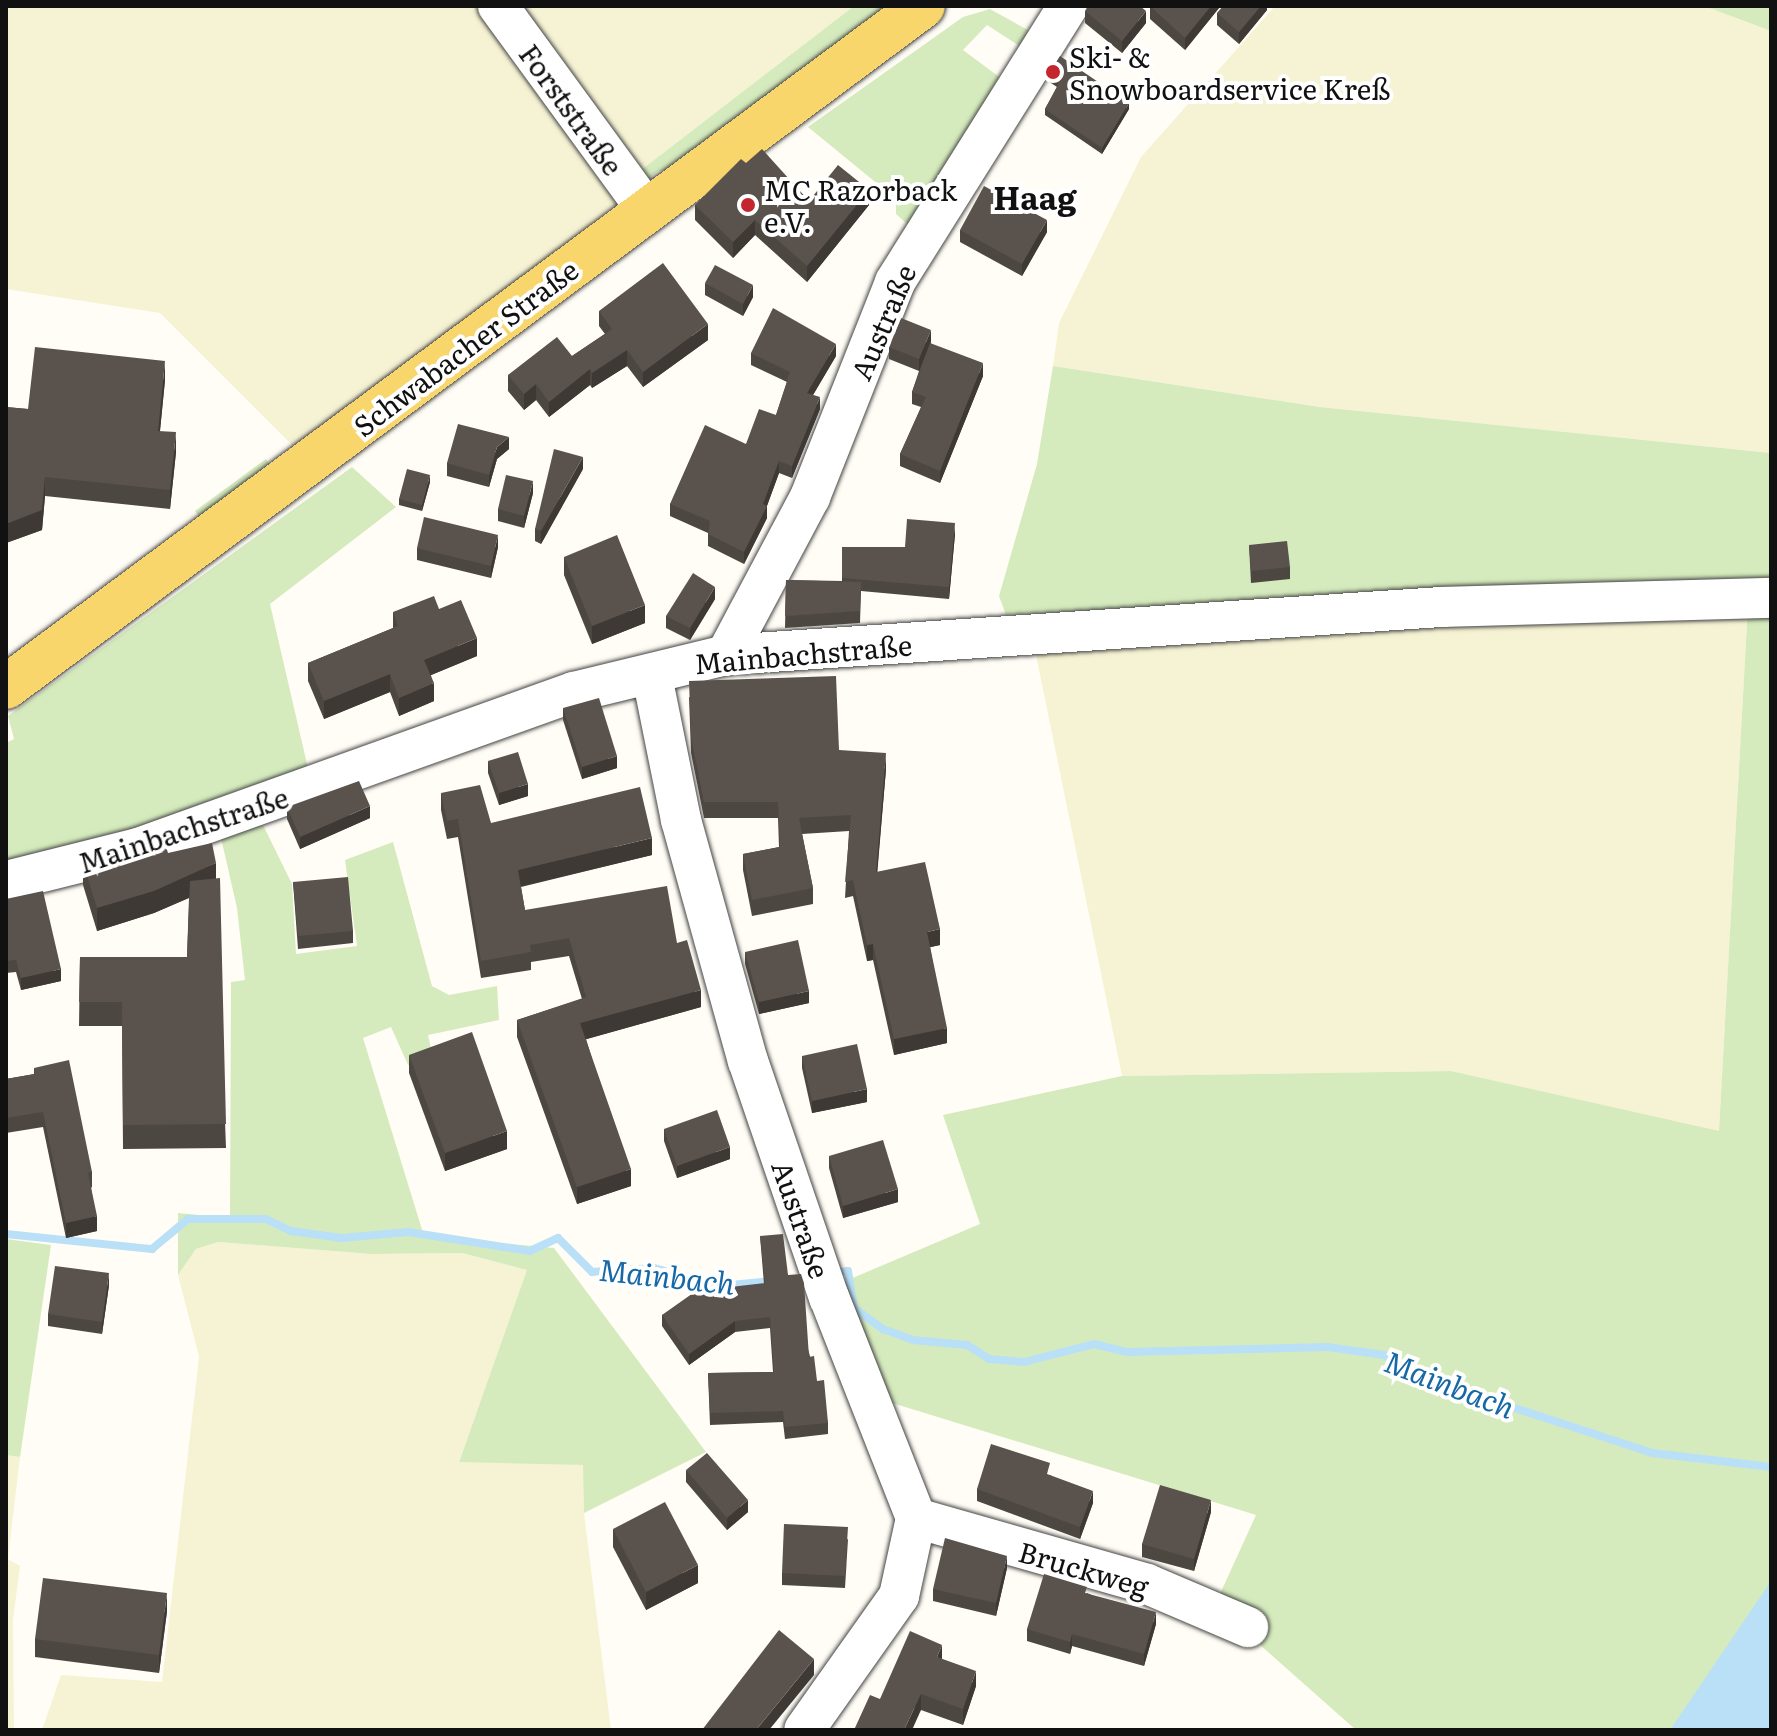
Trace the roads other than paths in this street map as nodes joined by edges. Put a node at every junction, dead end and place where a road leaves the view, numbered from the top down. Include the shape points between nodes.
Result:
1 (498, 6) edge
2 (923, 6) edge
3 (1068, 6) edge
4 (647, 210) junction
5 (1771, 598) edge
6 (726, 655) junction
7 (652, 676) junction
8 (6, 687) edge
9 (6, 881) edge
10 (916, 1518) junction
11 (1248, 1627) dead end
12 (804, 1730) edge

1 - 4 street, Forststraße
2 - 4 main road, Schwabacher Straße
3 - 6 street, Austraße via 1049,28 895,282 810,497
4 - 8 main road, Schwabacher Straße
5 - 6 street, Mainbachstraße via 1442,607
6 - 7 street, Mainbachstraße via 689,661
7 - 9 street, Mainbachstraße via 574,692 138,848
7 - 10 street, Austraße via 681,820 748,1061 829,1297
10 - 11 street, Bruckweg via 1147,1584
10 - 12 street via 899,1596

